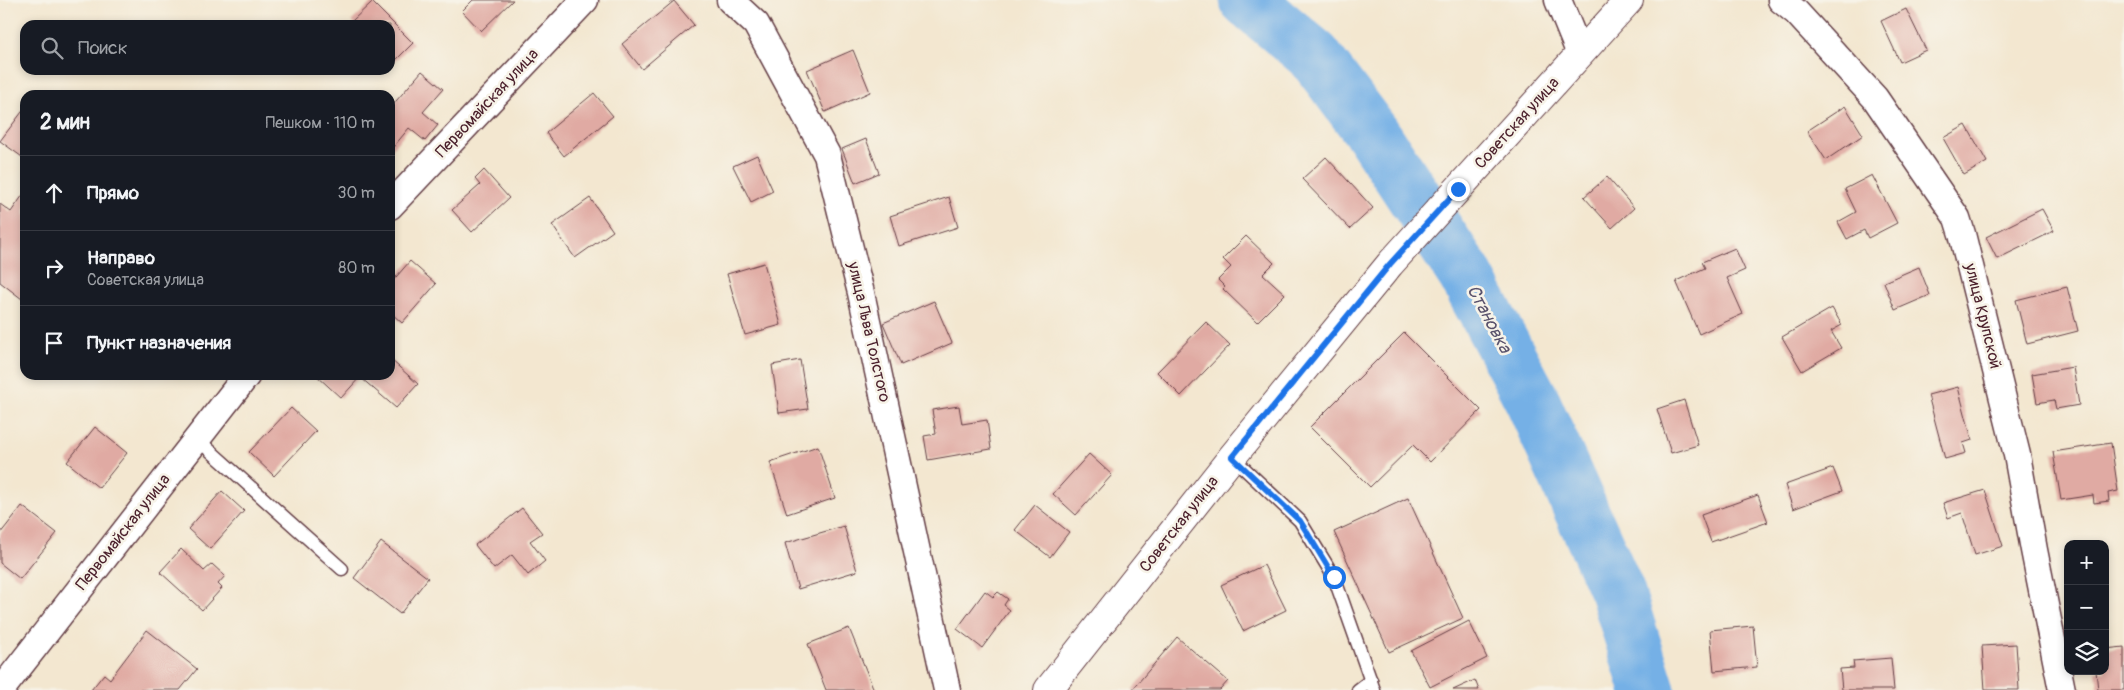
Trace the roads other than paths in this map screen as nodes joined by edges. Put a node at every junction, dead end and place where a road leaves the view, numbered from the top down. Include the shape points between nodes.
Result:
1 (585, 0) edge
2 (730, 0) edge
3 (1558, 0) edge
4 (1629, 0) edge
5 (1781, 0) edge
6 (1580, 54) junction
7 (395, 201) edge
8 (243, 380) edge
9 (196, 438) junction
10 (1232, 457) junction
11 (342, 569) dead end
12 (1372, 685) edge
13 (1, 690) edge
14 (947, 690) edge
15 (1048, 690) edge
16 (1358, 690) edge
17 (2062, 690) edge

1 - 7 street, Первомайская улица
2 - 14 street, улица Льва Толстого via 756,24 827,155 861,293
3 - 6 street
4 - 6 main road, Советская улица
5 - 17 street, улица Крупской via 1796,12 1875,98 1957,218 2017,455
6 - 10 main road, Советская улица via 1390,264
8 - 9 street, Первомайская улица
9 - 11 lane
9 - 13 street, Первомайская улица
10 - 12 lane via 1300,521 1334,577
10 - 15 main road, Советская улица
12 - 16 lane

